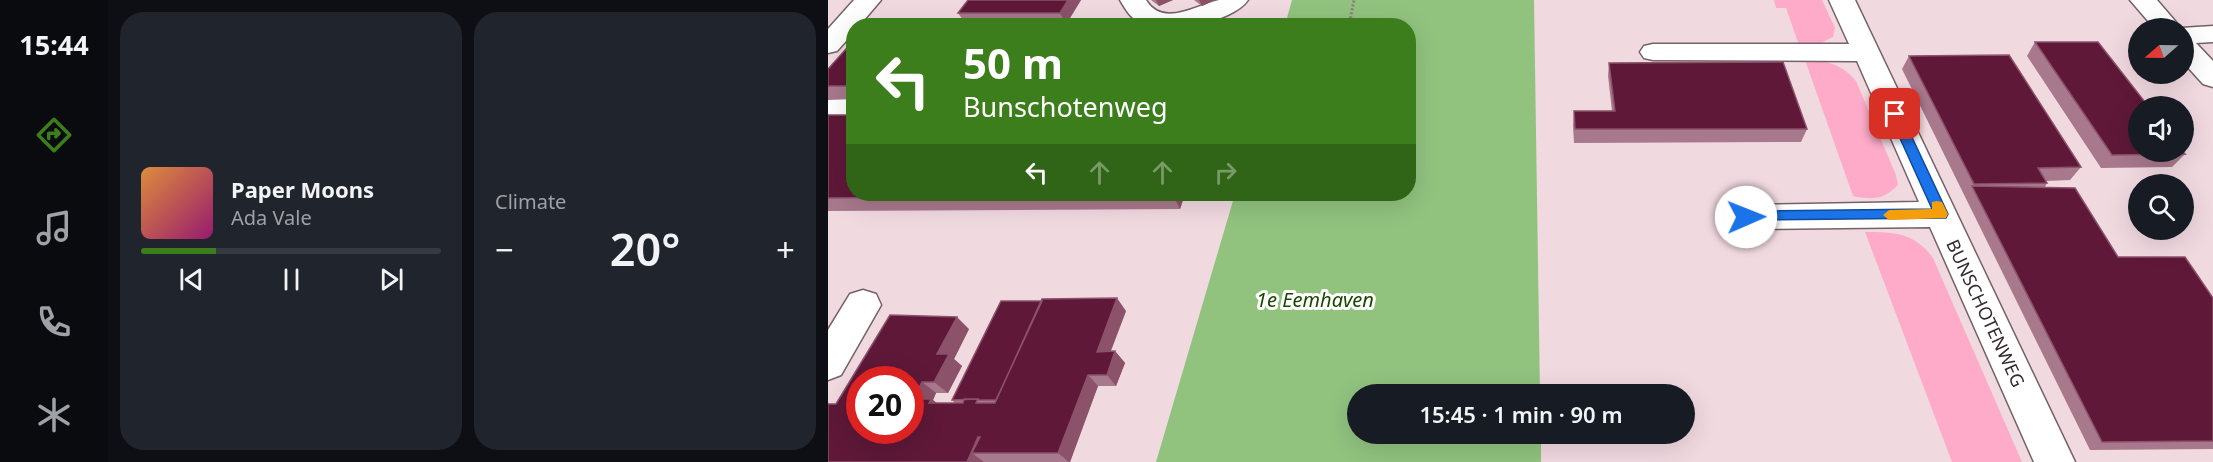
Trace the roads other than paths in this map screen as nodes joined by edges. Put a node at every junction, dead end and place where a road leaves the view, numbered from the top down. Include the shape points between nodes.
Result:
1 (868, 0) edge
2 (1133, 0) edge
3 (1236, 0) edge
4 (1842, 0) edge
5 (2143, 0) edge
6 (851, 18) edge
7 (1160, 18) edge
8 (1194, 18) edge
9 (2159, 18) edge
10 (846, 24) edge
11 (2213, 34) edge
12 (2194, 35) edge
13 (829, 42) edge
14 (1653, 52) dead end
15 (1867, 53) junction
16 (2194, 57) edge
17 (2213, 78) edge
18 (828, 108) edge
19 (846, 108) edge
20 (1941, 214) junction
21 (1746, 217) dead end
22 (863, 305) dead end
23 (828, 363) edge
24 (2055, 462) edge

1 - 6 street
2 - 7 street via 1144,14
3 - 8 street via 1209,15
4 - 15 street, BUNSCHOTENWEG
5 - 9 street
10 - 13 street
11 - 12 street
14 - 15 street
15 - 20 street, BUNSCHOTENWEG
16 - 17 street
18 - 19 street
20 - 21 street
20 - 24 street, BUNSCHOTENWEG
22 - 23 street

